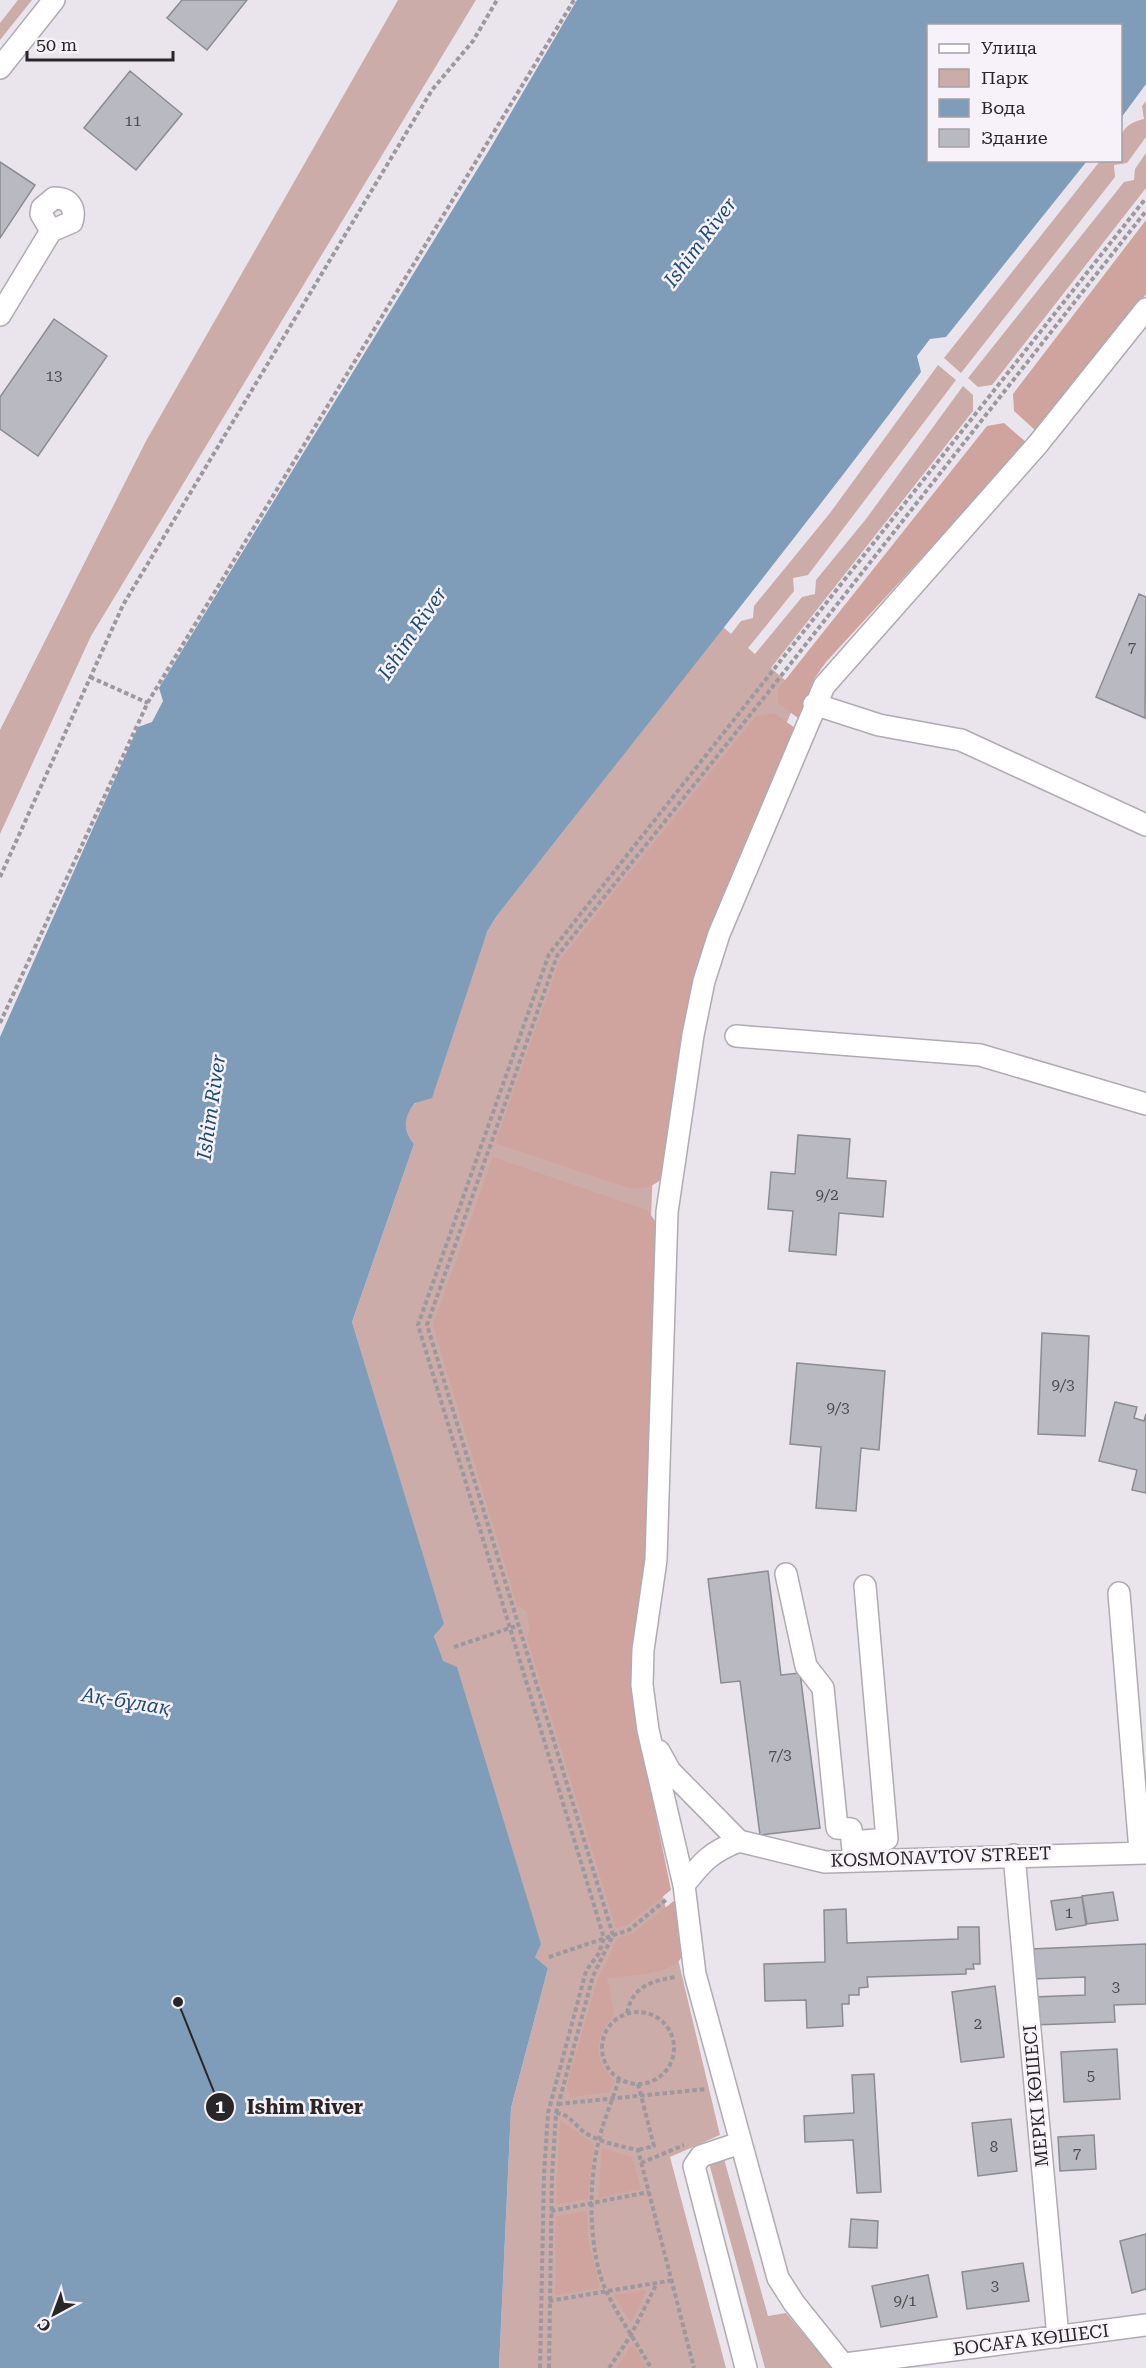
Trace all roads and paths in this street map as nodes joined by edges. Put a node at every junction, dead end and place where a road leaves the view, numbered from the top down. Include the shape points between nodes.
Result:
1 (54, 0) edge
2 (497, 0) edge
3 (574, 0) edge
4 (0, 68) edge
5 (1146, 198) edge
6 (51, 231) dead end
7 (1146, 309) edge
8 (0, 315) edge
9 (90, 677) junction
10 (148, 703) junction
11 (814, 704) junction
12 (1143, 816) edge
13 (0, 877) edge
14 (0, 1023) edge
15 (736, 1036) dead end
16 (1146, 1104) edge
17 (786, 1574) dead end
18 (865, 1586) dead end
19 (1119, 1593) dead end
20 (519, 1625) dead end
21 (509, 1628) junction
22 (454, 1647) dead end
23 (648, 1730) junction
24 (740, 1841) junction
25 (853, 1851) junction
26 (1143, 1852) edge
27 (1014, 1856) junction
28 (684, 1885) junction
29 (604, 1938) junction
30 (549, 1957) dead end
31 (695, 1974) junction
32 (627, 2013) junction
33 (619, 2079) junction
34 (638, 2084) junction
35 (710, 2088) dead end
36 (642, 2097) junction
37 (613, 2099) junction
38 (558, 2104) dead end
39 (556, 2113) dead end
40 (599, 2140) junction
41 (691, 2142) dead end
42 (740, 2143) junction
43 (638, 2150) junction
44 (641, 2163) junction
45 (649, 2192) junction
46 (592, 2203) junction
47 (551, 2211) dead end
48 (674, 2280) junction
49 (657, 2283) junction
50 (606, 2292) junction
51 (549, 2301) dead end
52 (1146, 2325) edge
53 (631, 2335) junction
54 (1058, 2337) junction
55 (845, 2366) edge
56 (540, 2368) edge
57 (609, 2368) edge
58 (651, 2368) edge
59 (694, 2368) edge
60 (746, 2368) edge

1 - 4 street
2 - 9 path via 473,41 432,90 123,605
3 - 10 path
5 - 21 path via 549,954 418,1325
6 - 8 street
7 - 11 street via 1030,453 837,669
9 - 10 path
9 - 13 path
10 - 14 path
11 - 12 street via 879,725 961,740
11 - 23 street via 719,934 693,1035 667,1212 656,1560 643,1650 642,1685
15 - 16 street via 980,1055
17 - 25 street via 806,1666 823,1688 837,1828 851,1828
18 - 25 street via 887,1839
19 - 26 street
20 - 21 path
21 - 22 path
21 - 29 path
23 - 24 street via 670,1771
23 - 28 street
24 - 25 street, KOSMONAVTOV STREET via 825,1862
24 - 28 street via 714,1851
25 - 27 street, KOSMONAVTOV STREET
26 - 27 street, KOSMONAVTOV STREET
27 - 54 street, МЕРКІ КӨШЕСІ
28 - 29 path via 629,1930
28 - 31 street
29 - 30 path
29 - 56 path via 586,1971 548,2113
31 - 32 path via 659,1979 644,1986 634,1994
31 - 42 street
32 - 33 path via 609,2027 602,2048 610,2070
32 - 34 path via 650,2013 668,2026 673,2037 674,2055 665,2072 656,2080
33 - 34 path
33 - 37 path
34 - 36 path
35 - 36 path
36 - 37 path
36 - 43 path via 654,2146
37 - 38 path
37 - 40 path
39 - 40 path via 565,2113
40 - 43 path
40 - 46 path
41 - 44 path
42 - 55 street via 778,2278
42 - 60 street via 701,2156 694,2166
43 - 44 path
44 - 45 path
45 - 46 path
45 - 48 path
46 - 47 path
46 - 50 path via 598,2268
48 - 49 path
48 - 59 path
49 - 50 path
49 - 53 path
50 - 51 path
50 - 53 path
52 - 54 street, БОСАҒА КӨШЕСІ
53 - 57 path
53 - 58 path
54 - 55 street, БОСАҒА КӨШЕСІ

